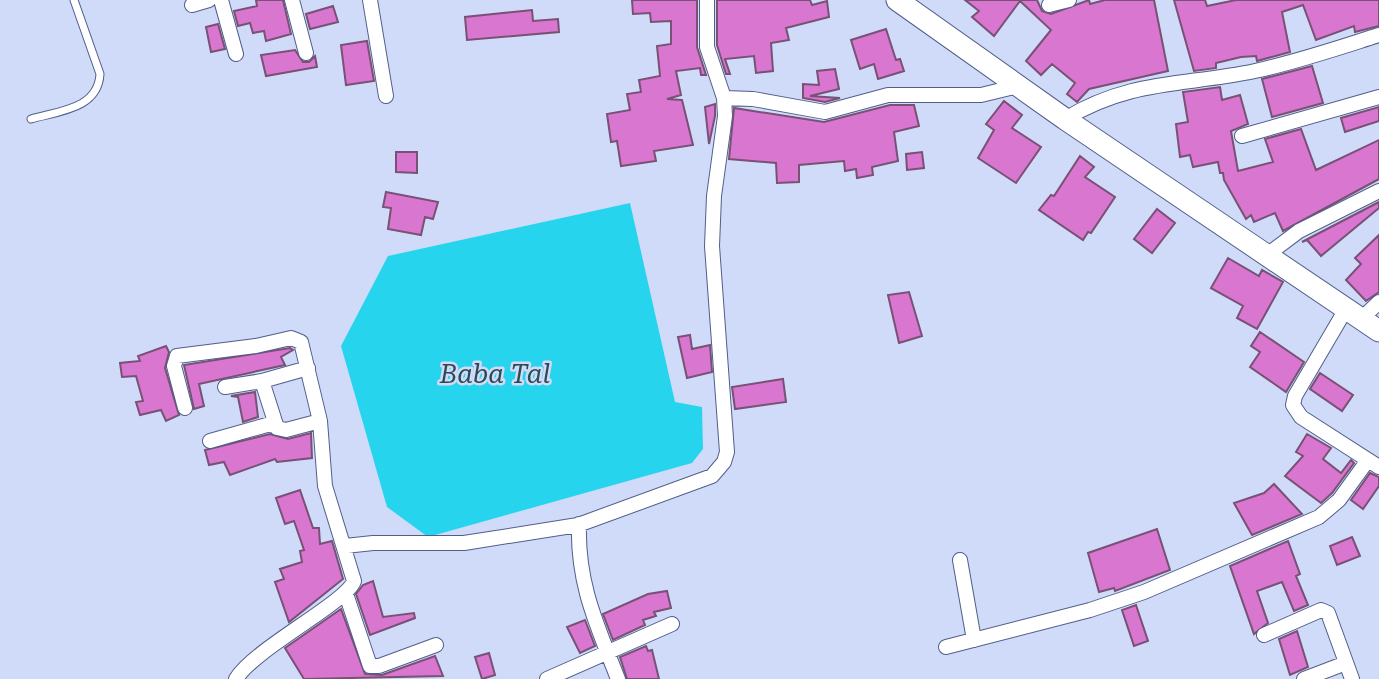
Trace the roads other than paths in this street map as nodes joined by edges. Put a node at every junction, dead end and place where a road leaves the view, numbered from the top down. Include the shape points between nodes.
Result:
1 (74, 0) edge
2 (209, 0) edge
3 (220, 0) edge
4 (292, 0) edge
5 (370, 0) edge
6 (707, 0) edge
7 (897, 0) edge
8 (1069, 0) edge
9 (192, 5) dead end
10 (1049, 5) dead end
11 (1379, 35) edge
12 (306, 53) dead end
13 (236, 54) dead end
14 (1018, 86) junction
15 (386, 96) dead end
16 (1379, 97) edge
17 (724, 98) junction
18 (31, 119) dead end
19 (1065, 119) junction
20 (1242, 136) dead end
21 (1379, 191) edge
22 (1266, 255) junction
23 (1379, 302) edge
24 (1354, 314) junction
25 (1379, 331) edge
26 (308, 368) junction
27 (262, 381) junction
28 (225, 387) dead end
29 (185, 408) dead end
30 (320, 421) junction
31 (274, 423) junction
32 (210, 441) dead end
33 (1374, 463) edge
34 (579, 524) junction
35 (345, 546) junction
36 (960, 560) dead end
37 (346, 594) junction
38 (672, 624) dead end
39 (1264, 635) dead end
40 (974, 640) junction
41 (436, 645) dead end
42 (946, 647) dead end
43 (608, 653) junction
44 (1346, 663) junction
45 (236, 679) edge
46 (547, 679) edge
47 (618, 679) edge
48 (1304, 679) edge
49 (1352, 679) edge

1 - 18 lane via 100,74 99,86 85,103
2 - 9 street
3 - 13 street
4 - 12 street
5 - 15 street
6 - 17 street via 707,47
7 - 14 street
8 - 10 street
11 - 19 street via 1256,71 1124,91
14 - 17 street via 981,95 888,95 825,112
14 - 19 street
16 - 20 street
17 - 34 street via 712,246 726,427 724,462 712,476
19 - 22 street
21 - 22 street via 1299,231
22 - 24 street
23 - 24 street
24 - 25 street
24 - 33 street via 1293,405 1301,416
26 - 27 street
26 - 29 street via 301,342 291,338 177,356 174,366
26 - 30 street
27 - 28 street
27 - 31 street
30 - 31 street via 285,430
30 - 35 street via 325,486
31 - 32 street
33 - 40 street via 1319,517 1144,592
34 - 35 street via 464,543
34 - 43 street via 579,571
35 - 37 street via 354,581
36 - 40 street
37 - 41 street via 370,666
37 - 45 street via 316,612
38 - 43 street
39 - 44 street via 1321,610 1332,621
40 - 42 street
43 - 46 street
43 - 47 street
44 - 48 street
44 - 49 street

